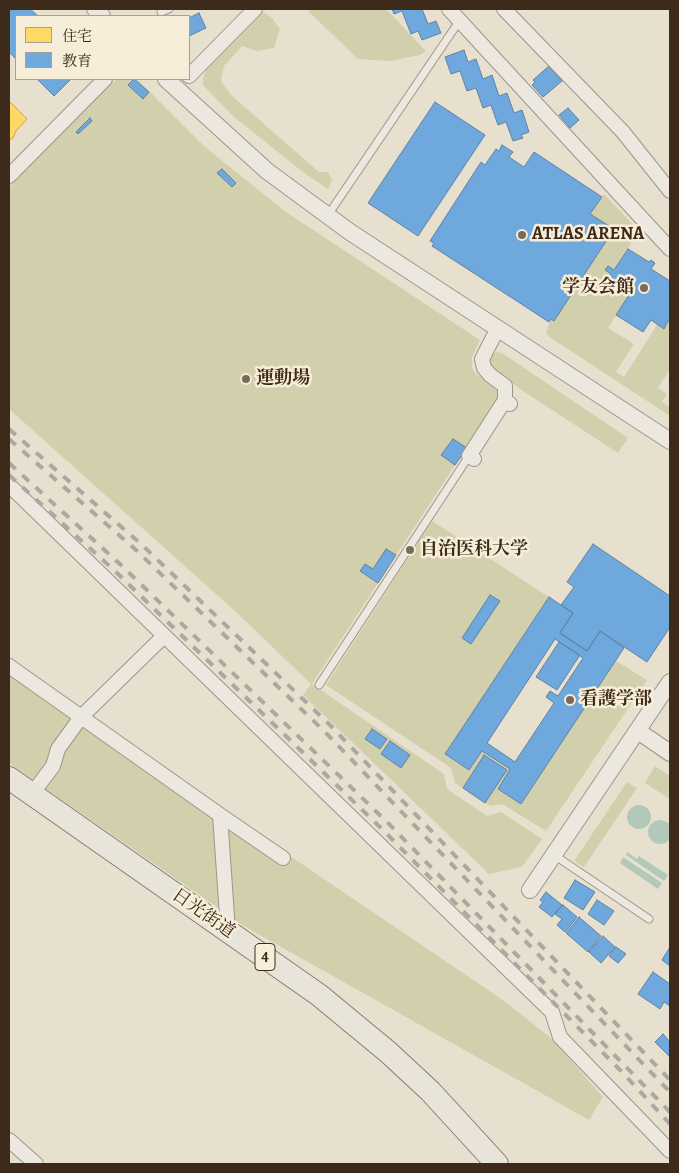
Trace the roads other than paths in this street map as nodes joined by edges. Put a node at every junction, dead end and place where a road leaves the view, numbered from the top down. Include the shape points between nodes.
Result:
1 (169, 9) edge
2 (255, 9) edge
3 (450, 9) edge
4 (504, 9) edge
5 (161, 12) dead end
6 (460, 20) junction
7 (190, 75) edge
8 (104, 80) edge
9 (176, 82) edge
10 (9, 176) edge
11 (670, 191) edge
12 (328, 216) junction
13 (670, 249) edge
14 (498, 328) junction
15 (670, 441) edge
16 (471, 457) joint
17 (10, 488) edge
18 (164, 636) junction
19 (9, 666) edge
20 (670, 682) edge
21 (319, 685) dead end
22 (81, 717) junction
23 (638, 731) junction
24 (670, 752) edge
25 (9, 778) edge
26 (32, 794) junction
27 (220, 815) junction
28 (554, 855) junction
29 (283, 858) dead end
30 (530, 890) dead end
31 (649, 919) dead end
32 (228, 931) junction
33 (9, 1140) edge
34 (670, 1152) edge
35 (36, 1164) edge
36 (496, 1164) edge

1 - 5 lane
2 - 7 street
3 - 6 street
4 - 11 street via 623,132
6 - 12 lane
6 - 13 street
8 - 10 street
9 - 12 street via 267,171
12 - 14 street
14 - 15 street
14 - 16 street via 482,359 490,375 506,386 508,402
16 - 21 lane
17 - 18 street
18 - 22 street
18 - 34 street via 552,1012 560,1037
19 - 22 street
20 - 23 street
22 - 26 street via 58,749 53,766
22 - 27 street
23 - 24 street
23 - 28 street
25 - 26 highway, 日光街道 / 4
26 - 32 highway, 日光街道 / 4
27 - 29 street
27 - 32 street
28 - 30 street
28 - 31 lane
32 - 36 highway, 日光街道 / 4 via 319,995 388,1052 430,1091
33 - 35 street

